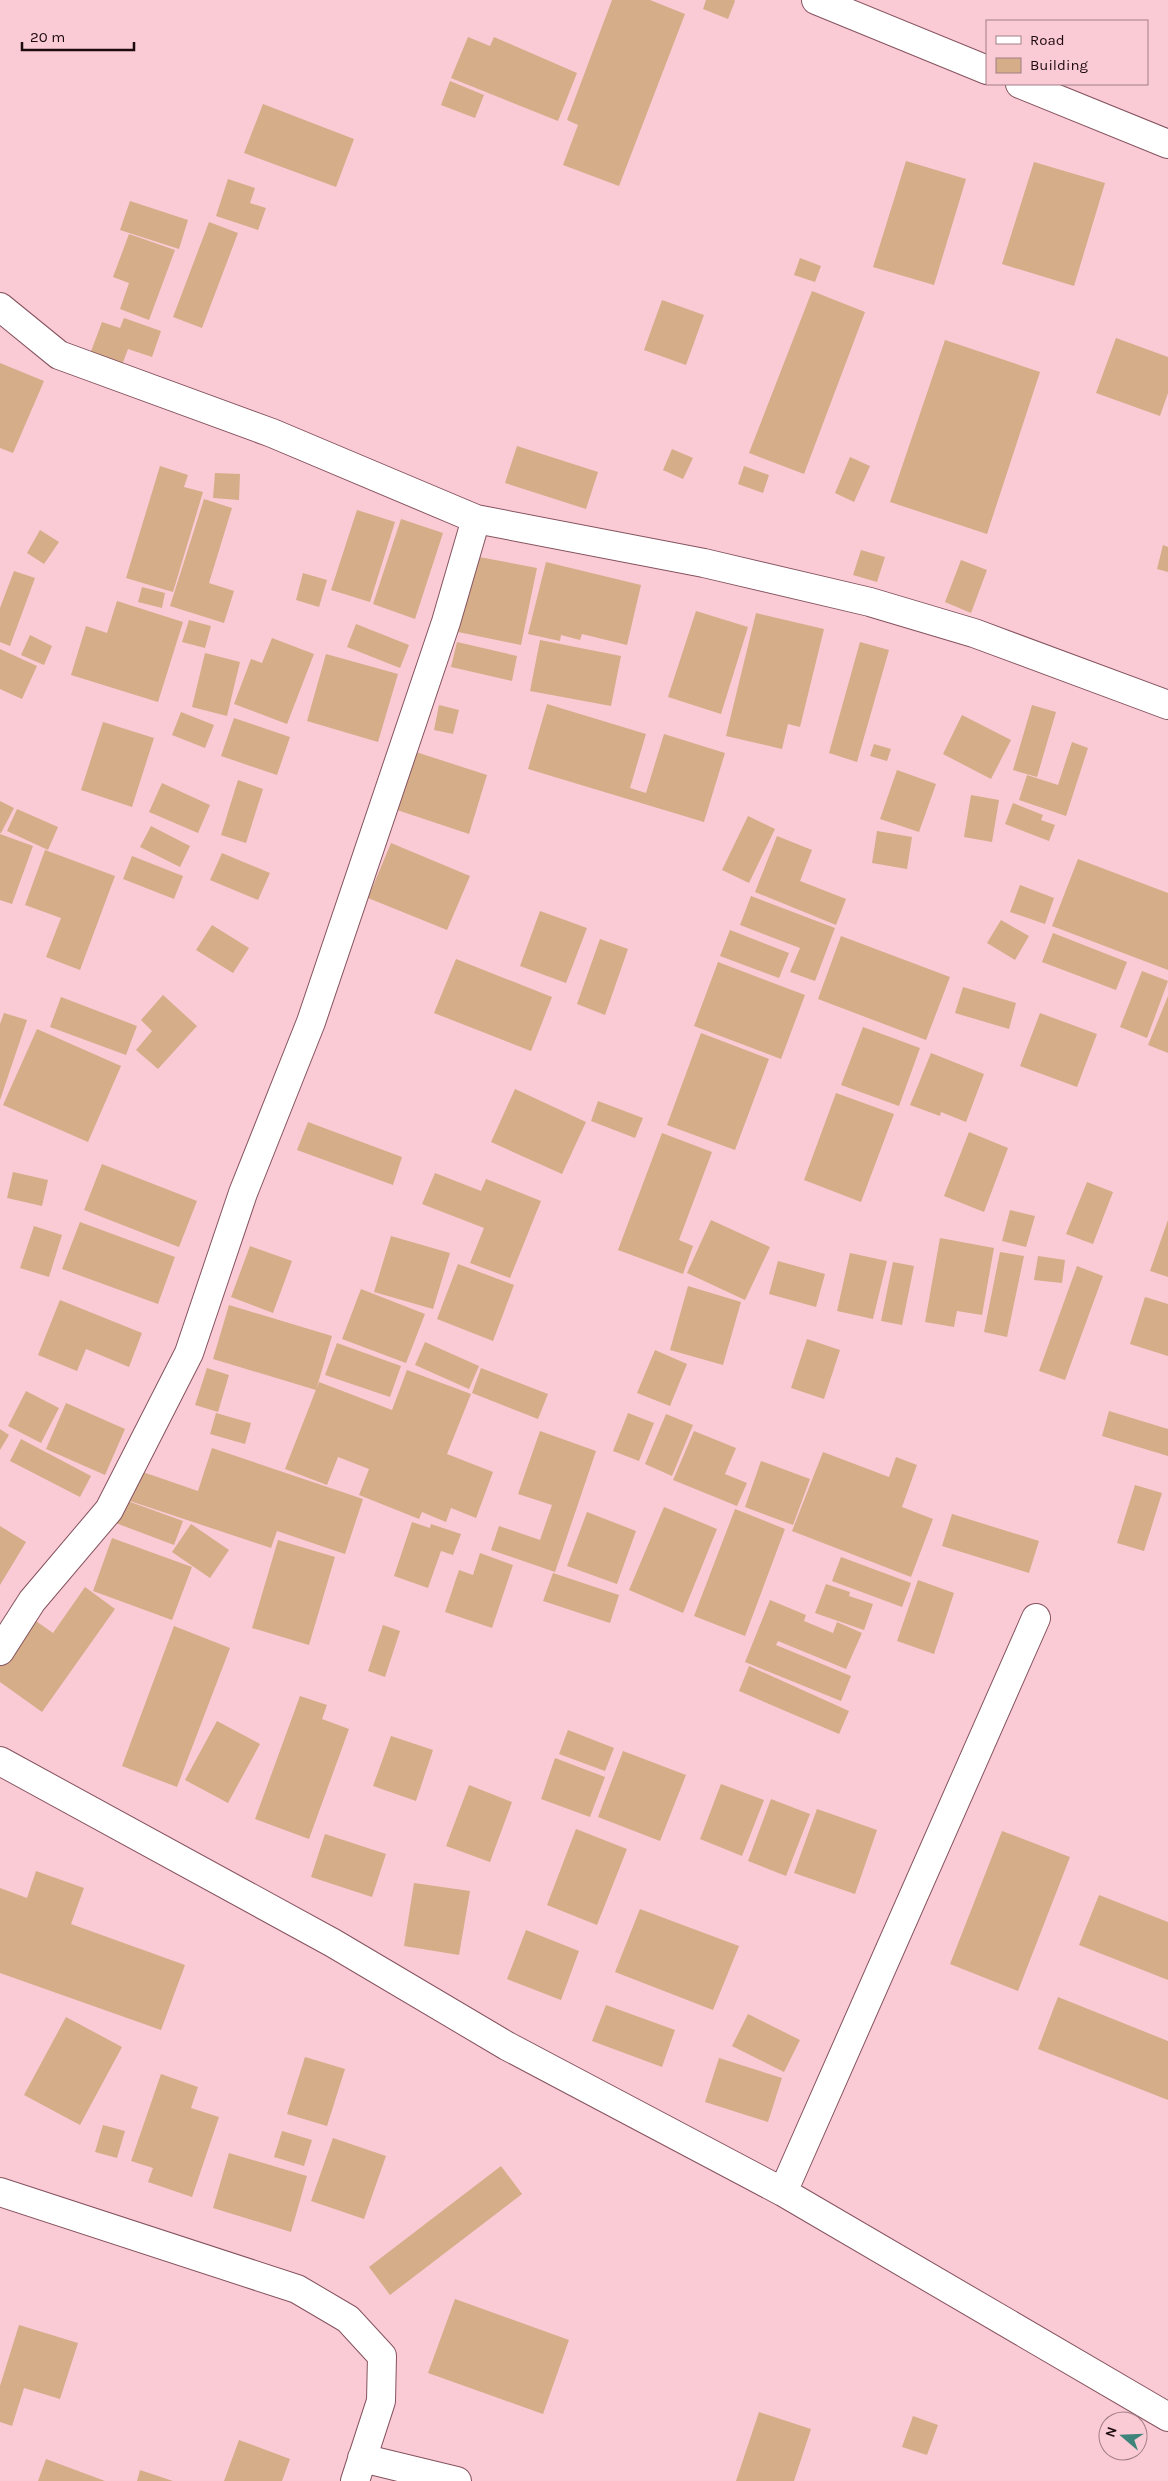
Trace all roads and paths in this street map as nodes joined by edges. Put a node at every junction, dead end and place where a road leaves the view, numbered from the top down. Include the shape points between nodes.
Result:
1 (816, 0) edge
2 (986, 70) edge
3 (1022, 85) edge
4 (1168, 144) edge
5 (0, 307) edge
6 (476, 519) junction
7 (1168, 705) edge
8 (1036, 1618) dead end
9 (0, 1651) edge
10 (0, 1762) edge
11 (0, 2192) edge
12 (783, 2192) junction
13 (1168, 2417) edge
14 (359, 2469) edge
15 (457, 2481) edge

1 - 2 street
3 - 4 street
5 - 6 street via 59,355 272,433
6 - 7 street via 704,563 870,602 974,633
6 - 9 street via 446,622 311,1022 243,1193 189,1353 109,1510 32,1601
8 - 12 street
10 - 12 street via 333,1943 507,2046
11 - 14 street via 297,2289 348,2319 382,2356 381,2402
12 - 13 street
14 - 15 street

